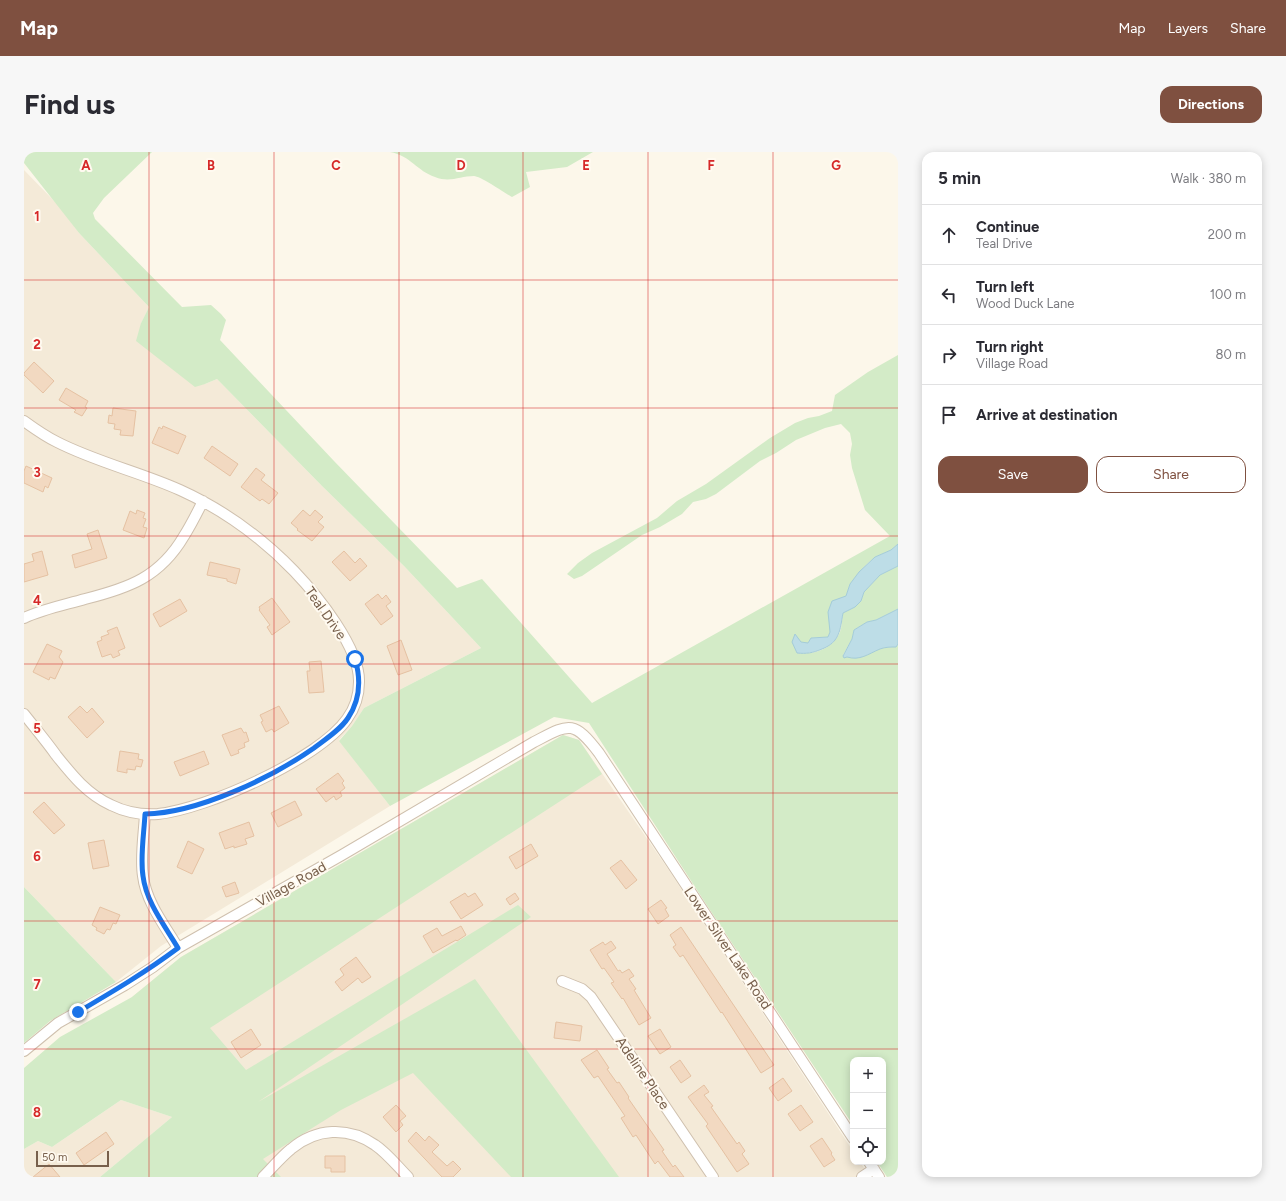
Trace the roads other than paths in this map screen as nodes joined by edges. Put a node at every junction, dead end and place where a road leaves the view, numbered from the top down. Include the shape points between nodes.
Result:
1 (24, 421) edge
2 (203, 501) junction
3 (24, 618) edge
4 (24, 714) edge
5 (566, 727) joint
6 (145, 814) junction
7 (178, 948) junction
8 (562, 981) dead end
9 (24, 1051) edge
10 (850, 1133) edge
11 (874, 1169) edge
12 (262, 1177) edge
13 (408, 1177) edge
14 (713, 1177) edge
15 (862, 1177) edge

1 - 2 street, Teal Drive via 40,433 69,448
2 - 3 street via 185,536 170,557 149,575 126,588 39,611
2 - 6 street, Teal Drive via 250,532 276,553 321,603 340,630 355,659 359,683 357,697 342,725 287,765 233,792 196,805 168,812
4 - 6 street, Teal Drive via 85,789 111,805
5 - 7 street, Village Road via 534,742
5 - 10 street, Lower Silver Lake Road via 583,734 602,758
6 - 7 street via 142,863 145,887
7 - 9 street, Village Road via 125,985 58,1023
8 - 14 street, Adeline Place via 582,989 591,998
11 - 15 street
12 - 13 street via 305,1139 324,1132 340,1132 364,1138 377,1146

